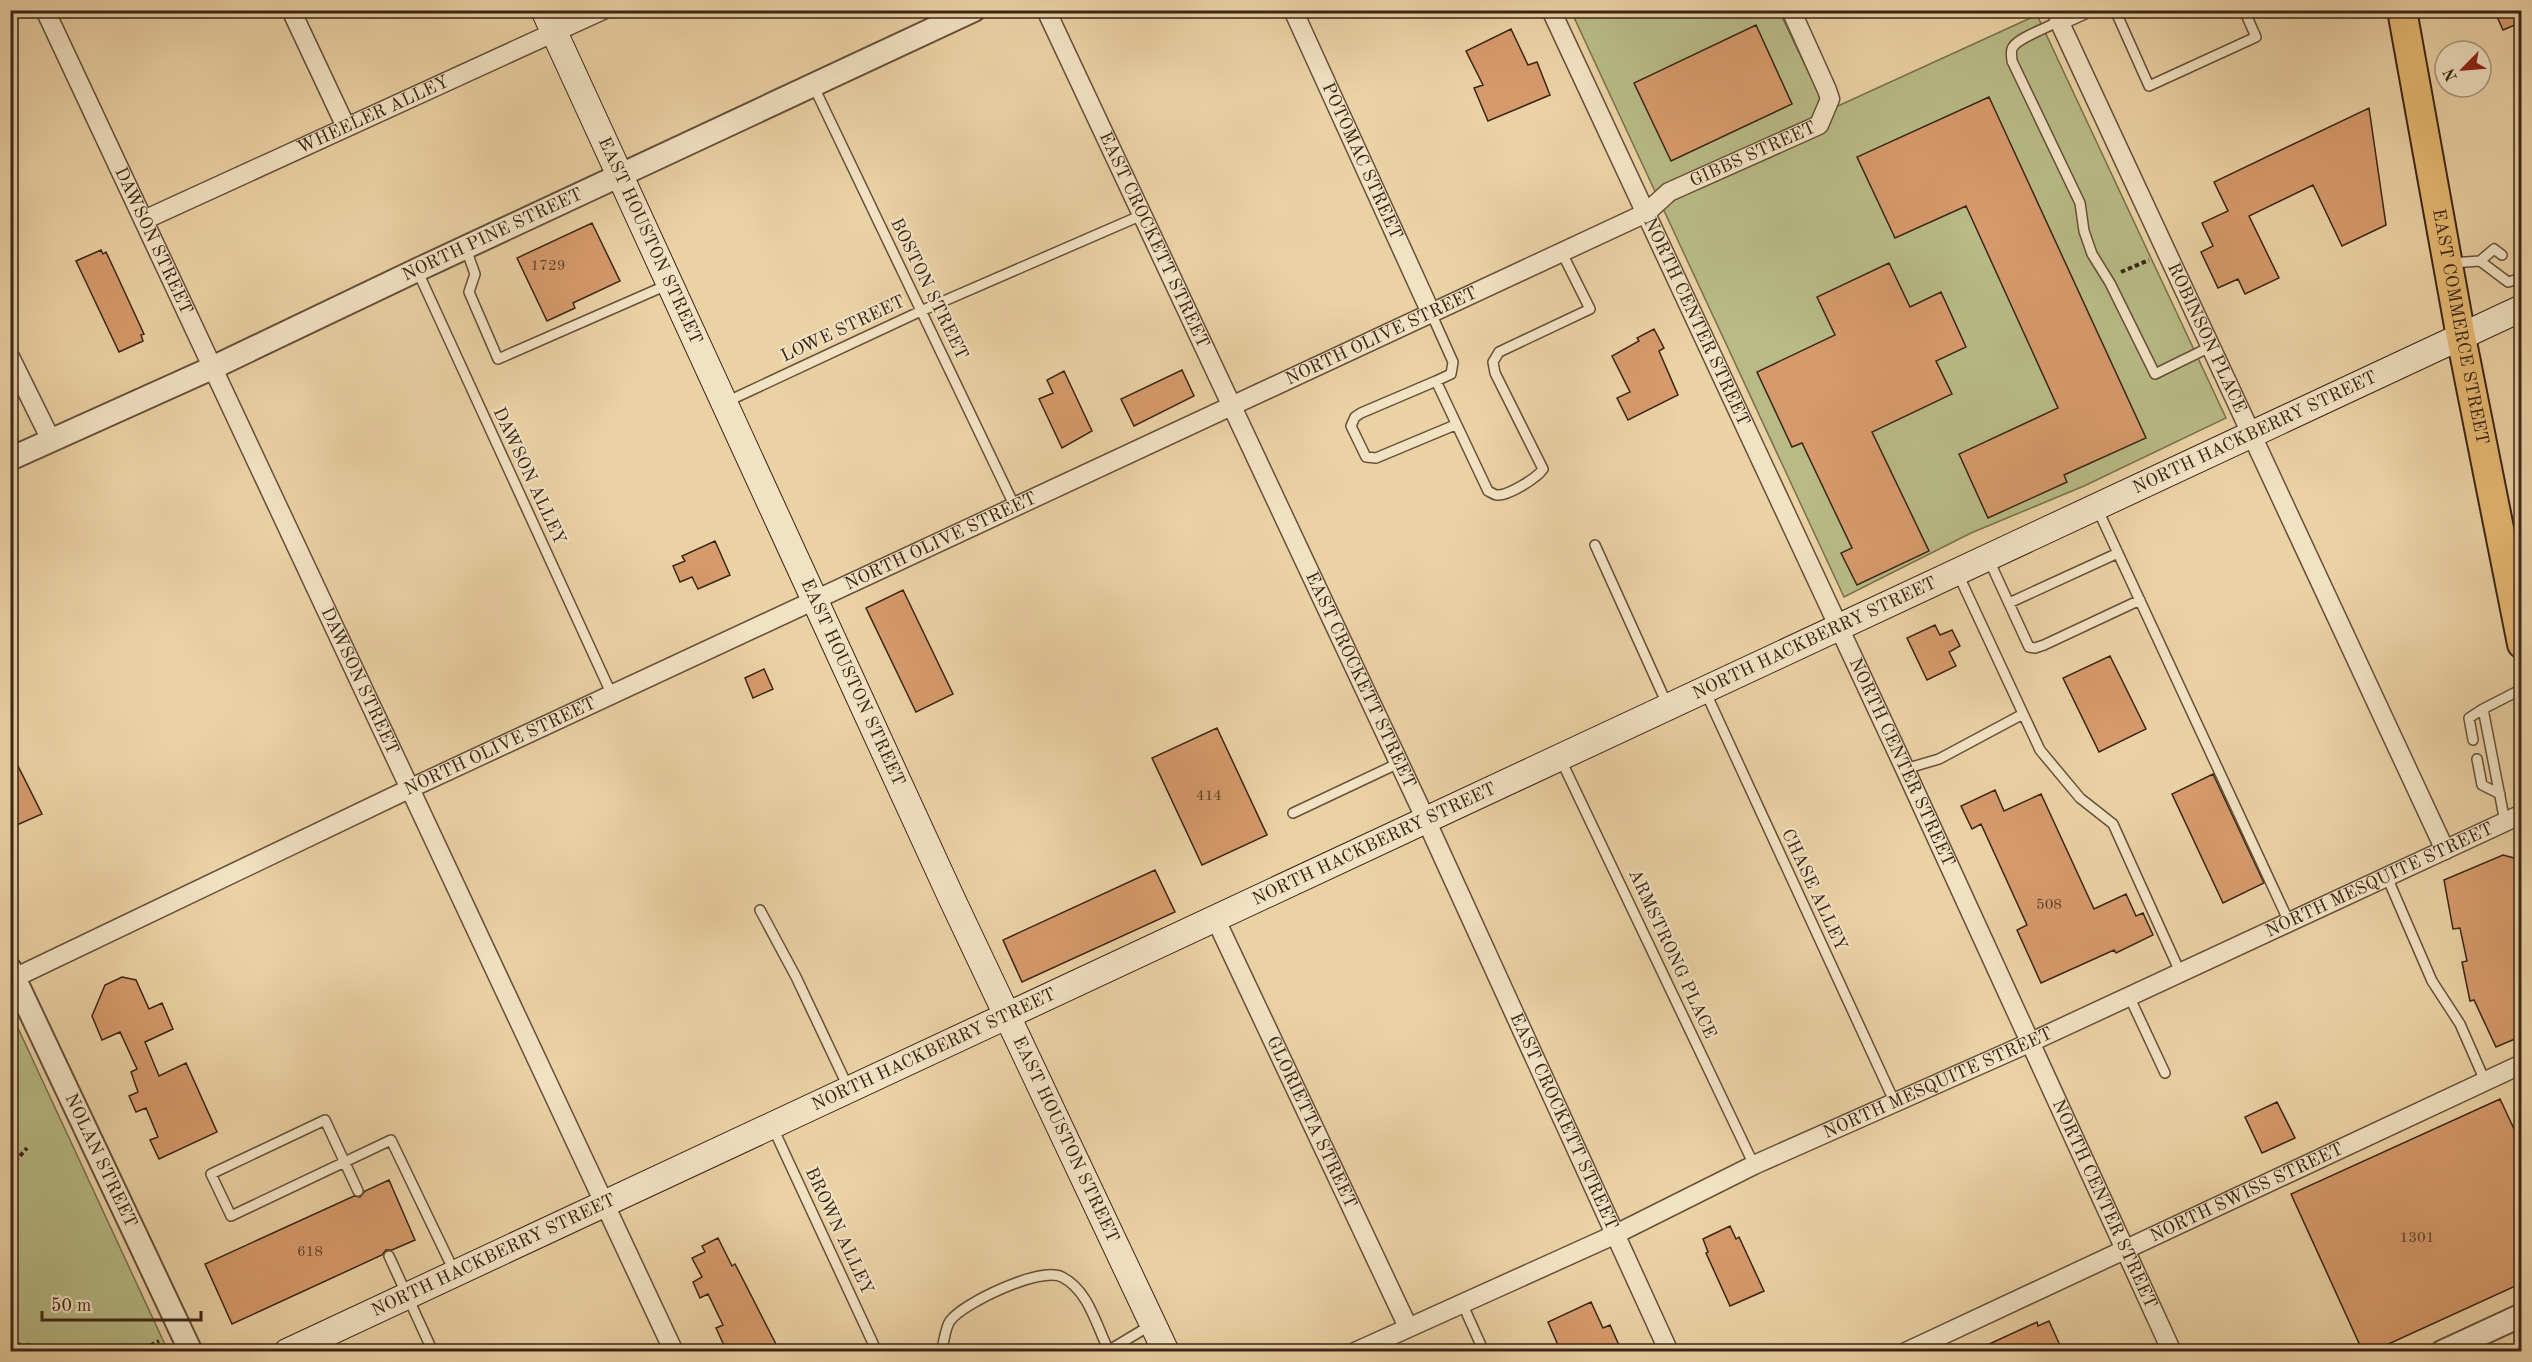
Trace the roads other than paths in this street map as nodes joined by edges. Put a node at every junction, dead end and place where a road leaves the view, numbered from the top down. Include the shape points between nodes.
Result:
1 (45, 10) edge
2 (291, 10) edge
3 (544, 10) edge
4 (603, 10) edge
5 (974, 10) edge
6 (1046, 10) edge
7 (1293, 10) edge
8 (1551, 10) edge
9 (1791, 10) edge
10 (2083, 10) edge
11 (2115, 10) edge
12 (2244, 10) edge
13 (2403, 10) edge
14 (2059, 21) junction
15 (555, 34) junction
16 (813, 85) junction
17 (346, 127) junction
18 (621, 175) junction
19 (1646, 213) junction
20 (1142, 215) junction
21 (144, 220) junction
22 (465, 247) junction
23 (1562, 253) junction
24 (2502, 255) dead end
25 (2480, 261) junction
26 (2447, 263) junction
27 (417, 270) junction
28 (2522, 278) edge
29 (669, 284) junction
30 (2522, 309) edge
31 (921, 311) junction
32 (1431, 314) junction
33 (2461, 337) junction
34 (2211, 347) junction
35 (10, 357) edge
36 (212, 368) junction
37 (1436, 381) junction
38 (723, 403) junction
39 (1232, 406) junction
40 (1455, 425) junction
41 (2251, 435) junction
42 (51, 440) junction
43 (10, 459) edge
44 (1015, 507) junction
45 (2097, 507) junction
46 (1595, 546) dead end
47 (2118, 553) junction
48 (1988, 558) junction
49 (1957, 572) junction
50 (2140, 600) junction
51 (814, 601) junction
52 (2009, 603) junction
53 (1839, 627) junction
54 (2522, 644) edge
55 (2522, 689) edge
56 (1704, 690) junction
57 (612, 695) junction
58 (1668, 706) junction
59 (2483, 709) junction
60 (2023, 714) junction
61 (2474, 740) dead end
62 (1560, 758) junction
63 (2477, 759) dead end
64 (1399, 763) junction
65 (1905, 769) junction
66 (411, 788) junction
67 (2500, 794) junction
68 (1293, 813) dead end
69 (2513, 818) edge
70 (1426, 820) junction
71 (2445, 850) junction
72 (2387, 877) junction
73 (760, 910) dead end
74 (1215, 918) junction
75 (2289, 922) junction
76 (2181, 972) junction
77 (12, 976) edge
78 (2129, 996) junction
79 (1008, 1015) junction
80 (2029, 1043) junction
81 (2522, 1064) edge
82 (2165, 1073) dead end
83 (2485, 1081) junction
84 (849, 1089) junction
85 (1894, 1103) junction
86 (772, 1125) junction
87 (343, 1161) junction
88 (1754, 1165) junction
89 (358, 1191) dead end
90 (604, 1203) junction
91 (1614, 1234) junction
92 (2126, 1250) junction
93 (389, 1256) dead end
94 (455, 1273) junction
95 (407, 1295) junction
96 (1462, 1303) junction
97 (2522, 1315) edge
98 (1154, 1324) junction
99 (1408, 1327) junction
100 (1107, 1350) edge
101 (191, 1352) edge
102 (286, 1352) edge
103 (433, 1352) edge
104 (674, 1352) edge
105 (877, 1352) edge
106 (941, 1352) edge
107 (1166, 1352) edge
108 (1355, 1352) edge
109 (1484, 1352) edge
110 (1669, 1352) edge
111 (1906, 1352) edge
112 (2172, 1352) edge
113 (2442, 1352) edge

1 - 21 street, DAWSON STREET
2 - 17 street
3 - 15 main road, EAST HOUSTON STREET
4 - 15 street, WHEELER ALLEY
5 - 16 street, NORTH PINE STREET
6 - 20 street, EAST CROCKETT STREET
7 - 32 street, POTOMAC STREET
8 - 19 street, NORTH CENTER STREET
9 - 19 street, GIBBS STREET via 1830,99 1819,124 1669,192
10 - 14 street
11 - 12 lane via 2150,86 2256,38
13 - 26 main road, EAST COMMERCE STREET
14 - 34 street, ROBINSON PLACE
14 - 34 lane via 2012,47 2012,61 2080,203 2092,254 2155,374
15 - 17 street, WHEELER ALLEY
15 - 18 main road, EAST HOUSTON STREET
16 - 18 street, NORTH PINE STREET
16 - 31 lane, BOSTON STREET
17 - 21 street, WHEELER ALLEY
18 - 22 street, NORTH PINE STREET
18 - 29 main road, EAST HOUSTON STREET
19 - 23 street, NORTH OLIVE STREET
19 - 53 street, NORTH CENTER STREET
20 - 31 lane, LOWE STREET
20 - 39 street, EAST CROCKETT STREET
21 - 36 street, DAWSON STREET
22 - 27 street, NORTH PINE STREET
22 - 29 lane via 475,274 469,292 498,359
23 - 32 street, NORTH OLIVE STREET
23 - 40 lane via 1590,309 1499,352 1493,362 1543,469 1508,493 1496,495 1488,491
24 - 25 lane via 2494,249
25 - 26 lane
25 - 28 lane via 2508,282
26 - 33 main road, EAST COMMERCE STREET
27 - 36 street, NORTH PINE STREET
27 - 57 lane, DAWSON ALLEY
29 - 38 main road, EAST HOUSTON STREET
30 - 33 main road, NORTH HACKBERRY STREET
31 - 38 lane, LOWE STREET
31 - 44 lane, BOSTON STREET
32 - 37 lane via 1453,362 1450,374
32 - 39 street, NORTH OLIVE STREET
33 - 41 main road, NORTH HACKBERRY STREET
33 - 54 main road, EAST COMMERCE STREET
34 - 41 street, ROBINSON PLACE
35 - 42 street
36 - 42 street, NORTH PINE STREET
36 - 66 street, DAWSON STREET
37 - 40 lane
37 - 40 lane via 1355,417 1352,426 1362,451 1366,457 1376,458
38 - 51 main road, EAST HOUSTON STREET
39 - 44 street, NORTH OLIVE STREET
39 - 64 street, EAST CROCKETT STREET
41 - 45 main road, NORTH HACKBERRY STREET
41 - 71 street, ROBINSON PLACE
42 - 43 street, NORTH PINE STREET
44 - 51 street, NORTH OLIVE STREET
45 - 47 lane
45 - 48 main road, NORTH HACKBERRY STREET
46 - 58 lane
47 - 50 lane
47 - 52 lane
48 - 49 main road, NORTH HACKBERRY STREET
48 - 52 lane
49 - 53 main road, NORTH HACKBERRY STREET
49 - 60 lane
50 - 52 lane via 2035,648 2029,647
50 - 75 lane
51 - 57 street, NORTH OLIVE STREET
51 - 79 main road, EAST HOUSTON STREET
53 - 56 main road, NORTH HACKBERRY STREET
53 - 65 street, NORTH CENTER STREET
55 - 59 lane
56 - 58 main road, NORTH HACKBERRY STREET
56 - 85 lane, CHASE ALLEY
57 - 66 street, NORTH OLIVE STREET
58 - 62 main road, NORTH HACKBERRY STREET
59 - 61 lane via 2469,718
59 - 67 lane
60 - 65 lane via 1940,759
60 - 76 lane via 2040,750 2080,798 2113,824
62 - 70 main road, NORTH HACKBERRY STREET
62 - 88 lane, ARMSTRONG PLACE
63 - 67 lane via 2482,785
64 - 68 lane
64 - 70 street, EAST CROCKETT STREET
65 - 80 street, NORTH CENTER STREET
66 - 77 street, NORTH OLIVE STREET
66 - 90 street, DAWSON STREET
67 - 69 lane
69 - 71 street, NORTH MESQUITE STREET
70 - 74 main road, NORTH HACKBERRY STREET
70 - 91 street, EAST CROCKETT STREET
71 - 72 street, NORTH MESQUITE STREET
72 - 75 street, NORTH MESQUITE STREET
72 - 83 lane via 2432,981 2460,1024
73 - 84 lane
74 - 79 main road, NORTH HACKBERRY STREET
74 - 99 street, GLORIETTA STREET
75 - 76 street, NORTH MESQUITE STREET
76 - 78 street, NORTH MESQUITE STREET
77 - 101 street, NOLAN STREET
78 - 80 street, NORTH MESQUITE STREET
78 - 82 lane
79 - 84 main road, NORTH HACKBERRY STREET
79 - 98 main road, EAST HOUSTON STREET
80 - 85 street, NORTH MESQUITE STREET
80 - 92 street, NORTH CENTER STREET
81 - 83 street, NORTH SWISS STREET
83 - 92 street, NORTH SWISS STREET
84 - 86 main road, NORTH HACKBERRY STREET
85 - 88 street, NORTH MESQUITE STREET
86 - 90 main road, NORTH HACKBERRY STREET
86 - 105 lane, BROWN ALLEY
87 - 87 lane via 231,1216 211,1174 325,1120
87 - 89 lane
87 - 94 lane via 392,1140
88 - 91 street, NORTH MESQUITE STREET
90 - 94 main road, NORTH HACKBERRY STREET
90 - 104 street, DAWSON STREET
91 - 96 street, NORTH MESQUITE STREET
91 - 110 street, EAST CROCKETT STREET
92 - 111 street, NORTH SWISS STREET
92 - 112 street, NORTH CENTER STREET
93 - 95 lane
94 - 95 main road, NORTH HACKBERRY STREET
95 - 102 main road, NORTH HACKBERRY STREET
95 - 103 lane
96 - 99 street, NORTH MESQUITE STREET
96 - 109 lane
97 - 113 street
98 - 100 lane
98 - 107 main road, EAST HOUSTON STREET
99 - 108 street, NORTH MESQUITE STREET
100 - 106 lane via 1080,1290 1060,1276 1028,1277 986,1296 950,1321

